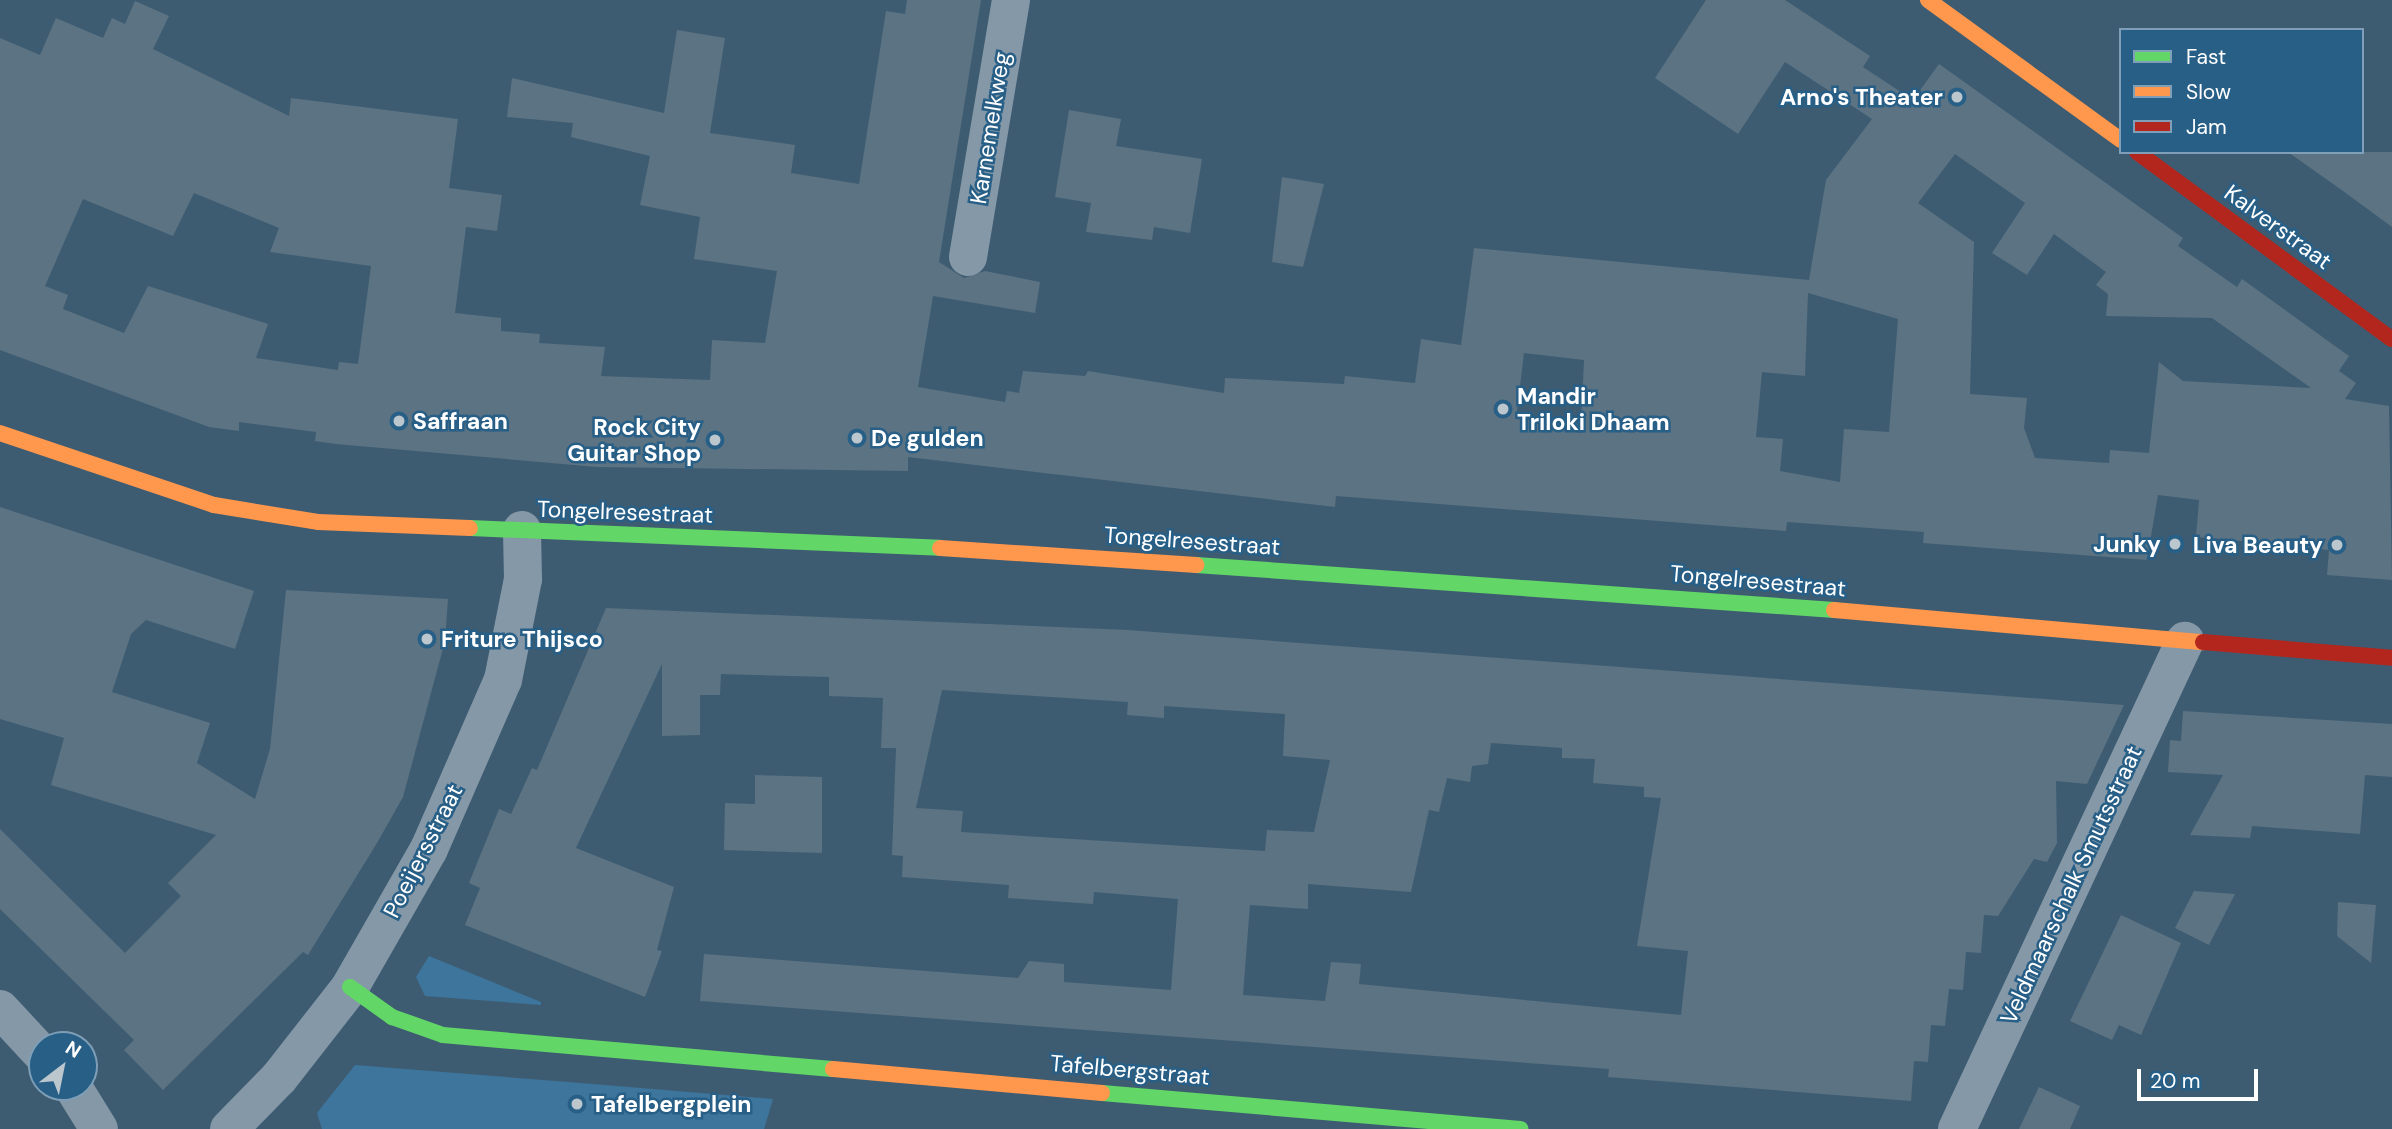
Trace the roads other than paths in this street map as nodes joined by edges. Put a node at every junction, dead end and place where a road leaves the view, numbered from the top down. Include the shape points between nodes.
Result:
1 (1011, 0) edge
2 (1928, 0) edge
3 (2119, 140) edge
4 (2140, 154) edge
5 (968, 257) dead end
6 (2392, 339) edge
7 (0, 433) edge
8 (522, 530) junction
9 (2185, 641) junction
10 (2392, 658) edge
11 (349, 986) junction
12 (0, 1009) edge
13 (28, 1039) edge
14 (82, 1101) edge
15 (1350, 1121) edge
16 (244, 1124) edge
17 (99, 1129) edge
18 (1520, 1129) edge
19 (1956, 1129) edge

1 - 5 street, Karnemelkweg
2 - 3 main road
4 - 6 main road, Kalverstraat
7 - 8 main road, Tongelresestraat via 214,505 318,522
8 - 9 main road, Tongelresestraat via 916,546 1608,592
8 - 11 street, Poeijersstraat via 523,579 503,680 429,849
9 - 10 main road, Tongelresestraat
9 - 19 street, Veldmaarschalk Smutsstraat
11 - 15 main road, Tafelbergstraat via 393,1017 443,1035 736,1057
11 - 16 street, Poeijersstraat
12 - 13 street
14 - 17 street
15 - 18 main road, Tafelbergstraat

